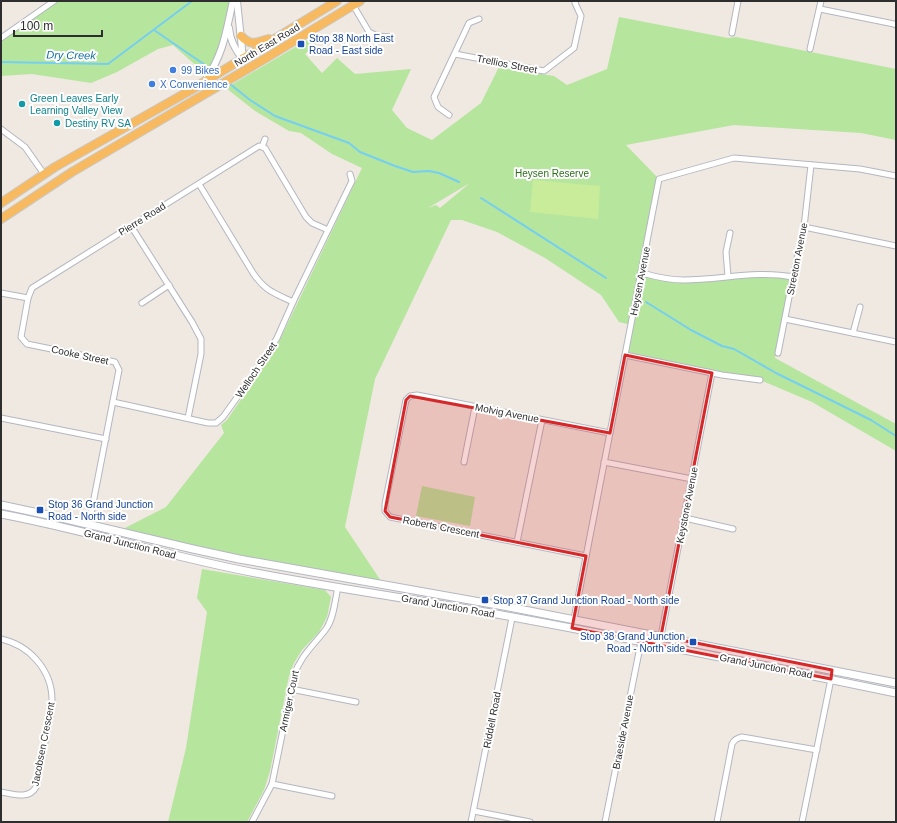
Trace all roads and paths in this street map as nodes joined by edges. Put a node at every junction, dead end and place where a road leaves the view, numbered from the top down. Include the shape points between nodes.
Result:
1 (54, 1) edge
2 (233, 1) edge
3 (237, 1) edge
4 (337, 1) edge
5 (576, 1) edge
6 (738, 1) edge
7 (821, 1) edge
8 (356, 3) edge
9 (820, 9) junction
10 (479, 19) dead end
11 (228, 20) junction
12 (896, 25) edge
13 (732, 33) dead end
14 (241, 36) junction
15 (390, 37) dead end
16 (1, 38) edge
17 (278, 38) junction
18 (810, 49) dead end
19 (455, 54) junction
20 (243, 58) junction
21 (266, 58) junction
22 (234, 77) junction
23 (205, 81) junction
24 (449, 115) dead end
25 (1, 129) edge
26 (265, 139) dead end
27 (262, 147) junction
28 (811, 165) junction
29 (44, 174) junction
30 (350, 174) dead end
31 (896, 176) edge
32 (62, 178) junction
33 (199, 184) junction
34 (41, 192) junction
35 (1, 203) edge
36 (1, 219) edge
37 (131, 226) junction
38 (804, 227) junction
39 (328, 230) junction
40 (730, 233) dead end
41 (896, 246) edge
42 (642, 273) junction
43 (728, 276) junction
44 (792, 277) junction
45 (168, 285) junction
46 (1, 293) edge
47 (28, 298) junction
48 (293, 302) junction
49 (142, 303) dead end
50 (860, 307) dead end
51 (785, 319) junction
52 (853, 333) junction
53 (896, 342) edge
54 (778, 353) dead end
55 (625, 355) junction
56 (712, 373) junction
57 (760, 380) dead end
58 (406, 400) joint
59 (113, 402) junction
60 (475, 407) junction
61 (1, 418) edge
62 (188, 418) junction
63 (542, 420) junction
64 (610, 433) junction
65 (106, 439) junction
66 (464, 462) dead end
67 (604, 462) junction
68 (692, 479) junction
69 (1, 505) edge
70 (1, 514) edge
71 (685, 518) junction
72 (89, 524) junction
73 (733, 529) dead end
74 (86, 534) junction
75 (517, 542) junction
76 (174, 545) junction
77 (586, 556) junction
78 (188, 559) junction
79 (339, 577) junction
80 (338, 587) junction
81 (514, 608) junction
82 (512, 618) junction
83 (574, 619) junction
84 (572, 628) junction
85 (643, 633) junction
86 (661, 636) junction
87 (1, 639) edge
88 (641, 642) junction
89 (750, 654) junction
90 (784, 670) junction
91 (832, 670) junction
92 (830, 679) junction
93 (896, 683) edge
94 (291, 688) junction
95 (896, 693) edge
96 (356, 702) dead end
97 (816, 750) junction
98 (272, 784) junction
99 (1, 792) edge
100 (332, 796) dead end
101 (474, 811) junction
102 (252, 822) edge
103 (471, 822) edge
104 (530, 822) edge
105 (605, 822) edge
106 (717, 822) edge
107 (802, 822) edge

1 - 16 street
2 - 11 street
3 - 14 street
4 - 17 highway, North East Road
5 - 19 street, Trellios Street via 581,16 574,48 544,71
6 - 13 street
7 - 9 street
8 - 15 street via 366,29 377,36
8 - 21 highway, North East Road
9 - 12 street
9 - 18 street
10 - 19 street via 469,23
11 - 20 street via 232,42
11 - 23 street via 220,56
14 - 17 highway via 245,41 253,43
14 - 20 street
17 - 20 highway, North East Road
19 - 24 street via 434,97 438,107
20 - 21 highway
20 - 22 highway
20 - 23 highway, North East Road
21 - 22 highway, North East Road
22 - 32 highway, North East Road
23 - 29 highway, North East Road
25 - 29 street via 25,147
26 - 27 street
27 - 33 street, Pierre Road via 259,146
27 - 39 street via 265,148 306,217
28 - 31 street, Heysen Avenue
28 - 38 street, Streeton Avenue
28 - 42 street, Heysen Avenue via 734,158 659,179
29 - 32 highway via 52,178
29 - 34 highway
29 - 35 highway, North East Road
30 - 39 street, Welloch Street via 352,181
32 - 34 highway, North East Road
33 - 37 street, Pierre Road
33 - 48 street via 261,284 269,291
34 - 36 highway, North East Road
37 - 45 street
37 - 47 street, Pierre Road via 32,288
38 - 41 street
38 - 44 street, Streeton Avenue
39 - 48 street, Welloch Street
40 - 43 street via 726,252
42 - 43 street via 665,279 685,280
42 - 55 street, Heysen Avenue
43 - 44 street
44 - 51 street, Streeton Avenue
45 - 49 street
45 - 62 street via 201,339 201,354
46 - 47 street
47 - 59 street, Cooke Street via 21,337 27,344 115,362 119,370
48 - 62 street, Welloch Street via 264,360 223,417 216,423
50 - 52 street
51 - 52 street
51 - 54 street, Streeton Avenue
52 - 53 street
55 - 56 street
55 - 64 street, Heysen Avenue
56 - 57 street
56 - 68 street, Keystone Avenue
58 - 60 street, Molvig Avenue via 417,395
58 - 75 street, Roberts Crescent via 385,511 390,517
59 - 62 street, Welloch Street
59 - 65 street, Cooke Street
60 - 63 street, Molvig Avenue
60 - 66 street
61 - 65 street
63 - 64 street, Molvig Avenue
63 - 75 street
64 - 67 street, Heysen Avenue
65 - 72 street, Cooke Street
67 - 68 street
67 - 77 street, Heysen Avenue
68 - 71 street, Keystone Avenue
69 - 72 main road, Grand Junction Road
70 - 74 main road, Grand Junction Road
71 - 73 street
71 - 86 street, Keystone Avenue
72 - 74 main road
72 - 76 main road, Grand Junction Road
74 - 78 main road, Grand Junction Road
75 - 77 street, Roberts Crescent
76 - 78 main road
76 - 79 main road, Grand Junction Road
77 - 83 street, Heysen Avenue
78 - 80 main road, Grand Junction Road
79 - 80 main road
79 - 81 main road, Grand Junction Road
80 - 82 main road, Grand Junction Road
80 - 94 street, Armiger Court via 326,628 297,665
81 - 82 main road
81 - 83 main road, Grand Junction Road
82 - 84 main road, Grand Junction Road
82 - 101 street, Riddell Road
83 - 84 main road
83 - 85 main road, Grand Junction Road
84 - 88 main road, Grand Junction Road
85 - 86 main road, Grand Junction Road
85 - 88 main road
86 - 89 main road, Grand Junction Road
87 - 99 street, Jacobsen Crescent via 20,647 40,664 50,683 52,700 34,792 22,796
88 - 90 main road, Grand Junction Road
88 - 105 street, Braeside Avenue
89 - 90 main road via 756,660
89 - 91 main road, Grand Junction Road
90 - 92 main road, Grand Junction Road
91 - 92 main road
91 - 93 main road, Grand Junction Road
92 - 95 main road, Grand Junction Road
92 - 97 street
94 - 96 street
94 - 98 street, Armiger Court
97 - 106 street via 738,737 732,744
97 - 107 street
98 - 100 street
98 - 102 street, Armiger Court
101 - 103 street, Riddell Road
101 - 104 street

